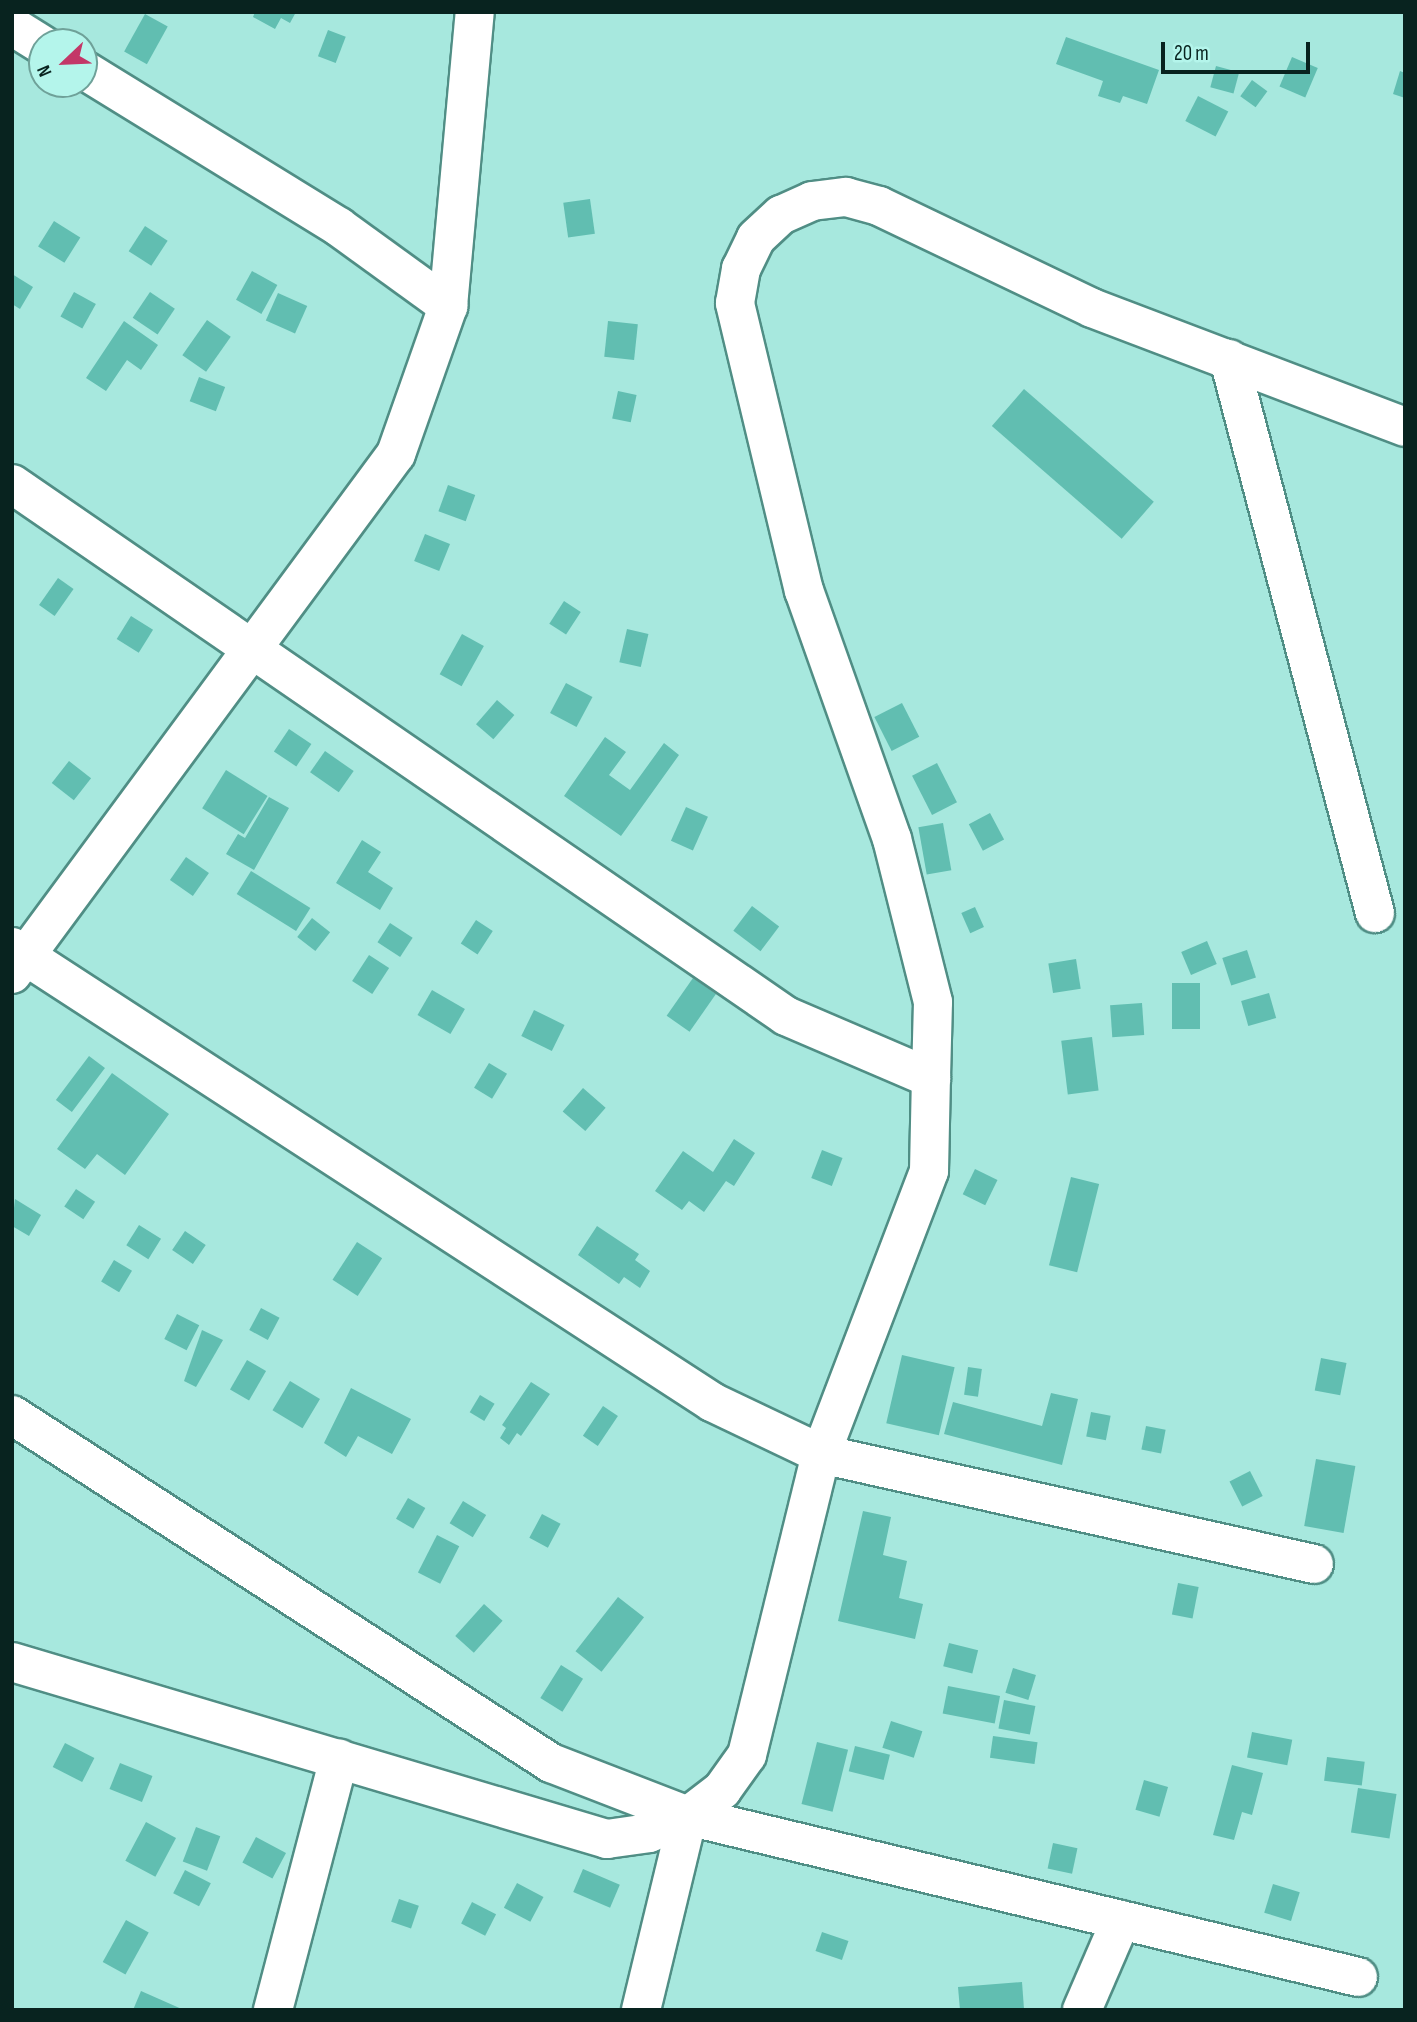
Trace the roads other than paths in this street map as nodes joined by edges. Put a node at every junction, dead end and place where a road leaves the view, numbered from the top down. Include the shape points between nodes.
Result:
1 (475, 12) edge
2 (12, 26) edge
3 (28, 36) edge
4 (98, 79) edge
5 (448, 306) junction
6 (1228, 359) junction
7 (1405, 426) edge
8 (12, 484) edge
9 (253, 648) junction
10 (1375, 913) dead end
11 (16, 958) edge
12 (931, 1078) junction
13 (12, 1415) edge
14 (821, 1454) junction
15 (1314, 1564) dead end
16 (15, 1671) edge
17 (339, 1759) junction
18 (688, 1816) junction
19 (1121, 1920) junction
20 (1358, 1977) dead end
21 (273, 2010) edge
22 (640, 2010) edge
23 (1082, 2010) edge

1 - 5 street
2 - 3 street
4 - 5 street via 339,227
5 - 9 street via 396,454
6 - 7 street
6 - 10 street
6 - 12 street via 1092,307 879,206 846,197 812,201 781,215 756,238 741,269 735,303 804,591 892,839 933,1002
8 - 9 street
9 - 11 street
9 - 12 street via 786,1016
11 - 14 street via 712,1402
12 - 14 street via 929,1171
13 - 18 street via 551,1763
14 - 15 street
14 - 18 street via 747,1755 722,1790
16 - 17 street
17 - 18 street via 607,1839 649,1833
17 - 21 street
18 - 19 street
18 - 22 street
19 - 20 street
19 - 23 street

